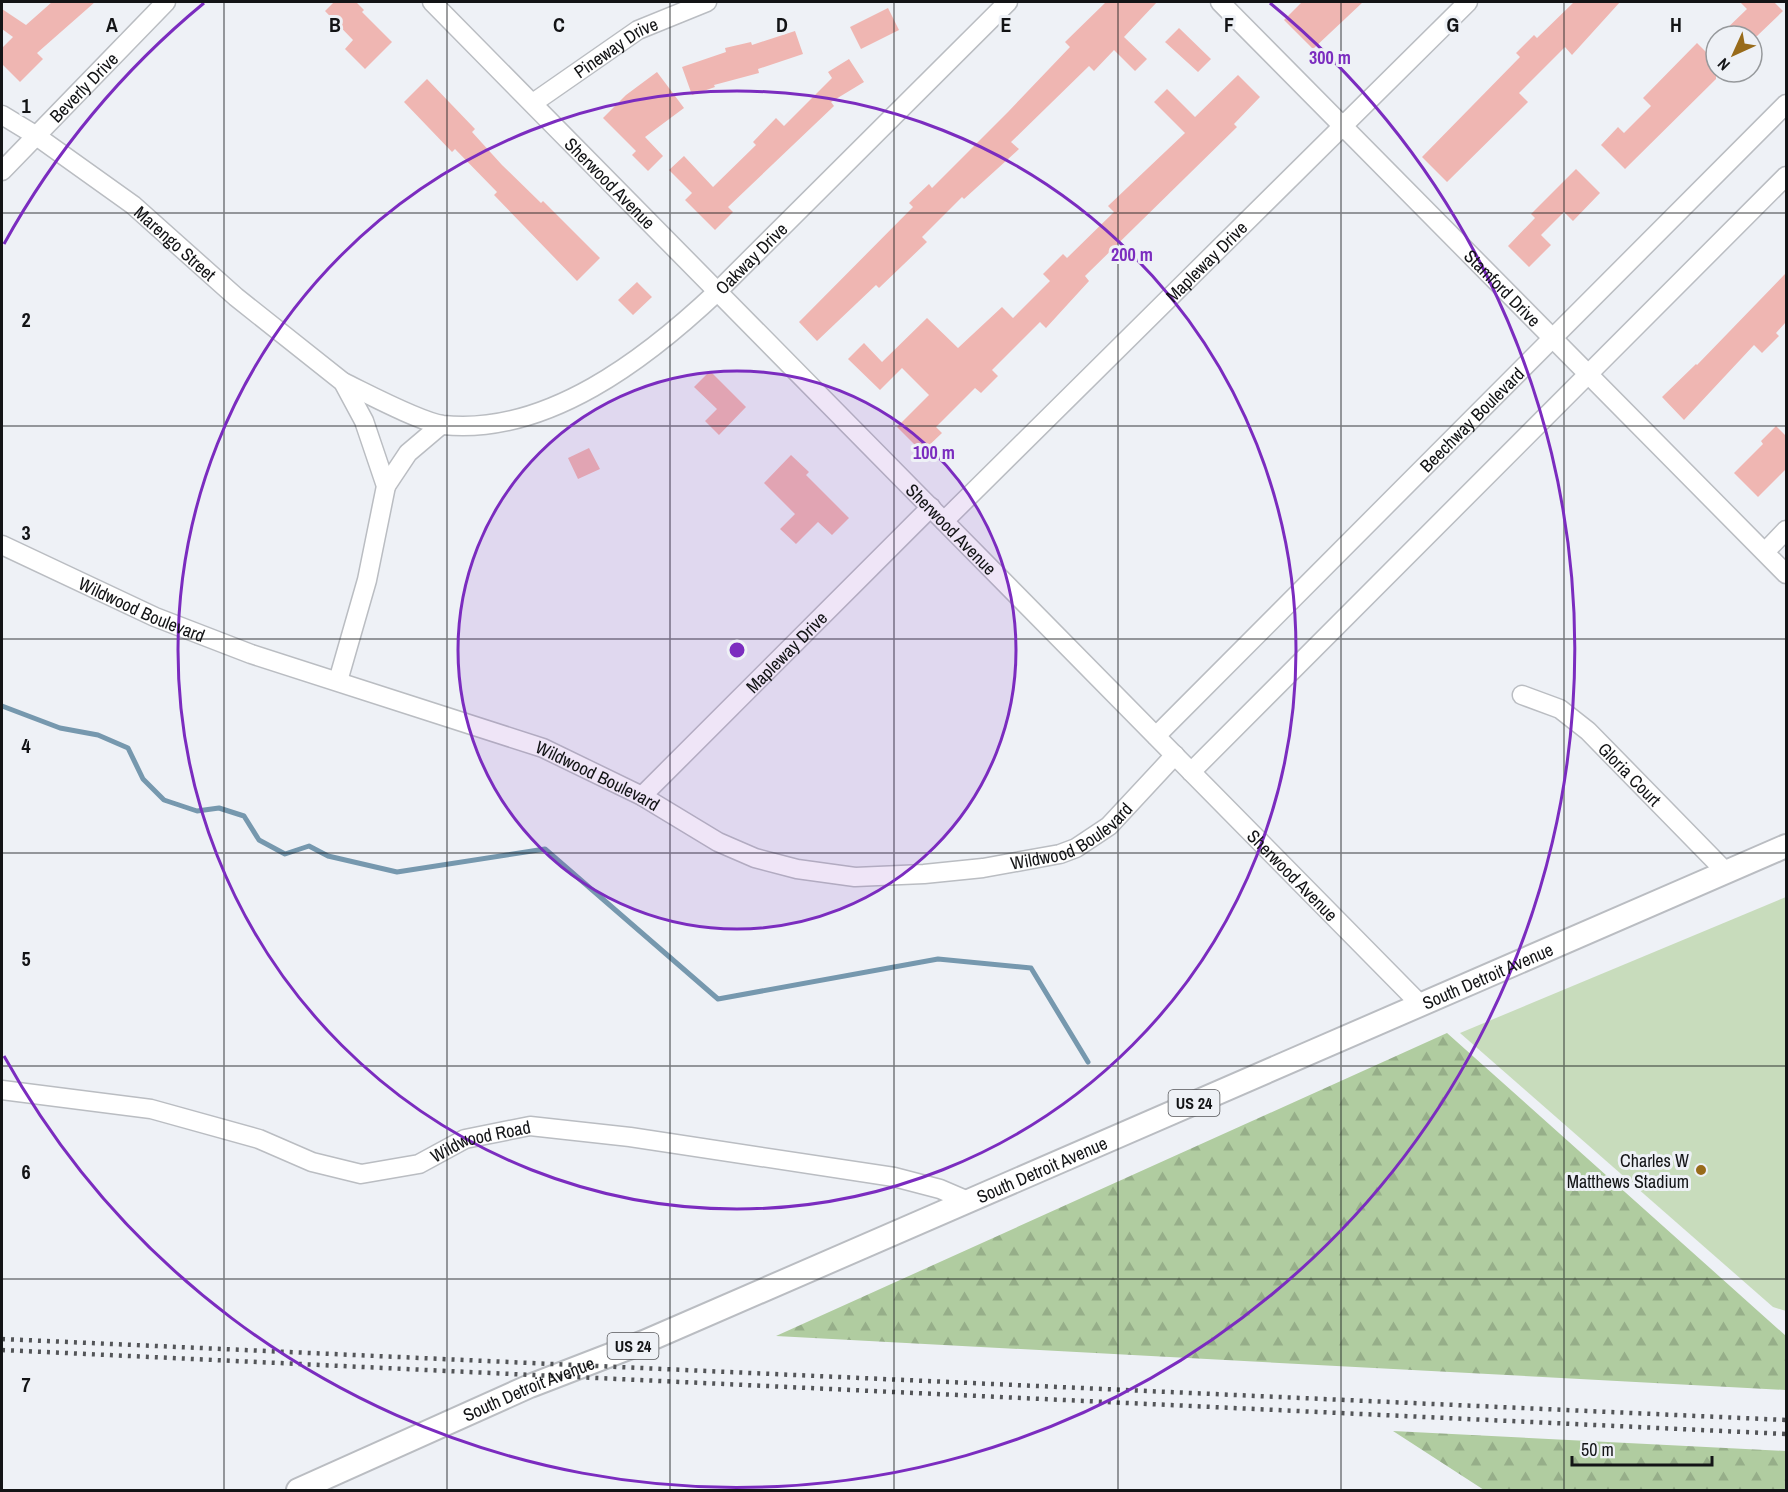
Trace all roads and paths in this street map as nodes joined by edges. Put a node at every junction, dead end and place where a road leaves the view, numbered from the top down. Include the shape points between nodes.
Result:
1 (166, 2) edge
2 (432, 2) edge
3 (707, 2) edge
4 (1008, 2) edge
5 (1220, 2) edge
6 (1468, 2) edge
7 (533, 104) junction
8 (1786, 104) edge
9 (2, 115) edge
10 (1343, 126) junction
11 (35, 135) junction
12 (2, 171) edge
13 (1786, 176) edge
14 (718, 291) junction
15 (1553, 338) junction
16 (1589, 373) junction
17 (343, 382) junction
18 (441, 424) junction
19 (386, 486) junction
20 (931, 507) junction
21 (944, 521) junction
22 (1786, 530) edge
23 (2, 545) edge
24 (1765, 552) junction
25 (1786, 574) edge
26 (338, 681) junction
27 (1522, 695) dead end
28 (1156, 736) junction
29 (1175, 755) junction
30 (1191, 772) junction
31 (642, 796) junction
32 (1786, 846) edge
33 (1726, 872) junction
34 (1420, 1004) junction
35 (2, 1090) edge
36 (968, 1201) junction
37 (297, 1491) edge

1 - 11 street, Beverly Drive
2 - 7 street, Sherwood Avenue
3 - 7 street, Pineway Drive via 638,30
4 - 14 street, Oakway Drive
5 - 10 street, Stamford Drive
6 - 10 street, Mapleway Drive
7 - 14 street, Sherwood Avenue
8 - 15 street, Beechway Boulevard
9 - 11 street, Marengo Street
10 - 15 street, Stamford Drive
10 - 21 street, Mapleway Drive
11 - 12 street, Beverly Drive
11 - 17 street, Marengo Street via 133,205 236,297
13 - 16 street
14 - 18 street, Oakway Drive via 652,349 572,398 498,423
14 - 20 street, Sherwood Avenue
15 - 16 street, Stamford Drive
15 - 28 street, Beechway Boulevard
16 - 24 street, Stamford Drive
16 - 30 street
17 - 18 street, Marengo Street
17 - 19 street, Marengo Street via 364,421
18 - 19 street via 408,453
19 - 26 street via 367,580
20 - 21 street, Sherwood Avenue
20 - 31 street, Mapleway Drive
21 - 28 street, Sherwood Avenue
22 - 24 street
23 - 26 street, Wildwood Boulevard via 155,617 251,654
24 - 25 street, Stamford Drive
26 - 31 street, Wildwood Boulevard via 543,748
27 - 33 street, Gloria Court via 1560,709 1588,731
28 - 29 street, Sherwood Avenue
29 - 30 street, Sherwood Avenue
29 - 31 street, Wildwood Boulevard via 1109,826 1076,848 983,868 924,874 855,876 776,864 718,842
30 - 34 street, Sherwood Avenue
32 - 33 main road, South Detroit Avenue / US 24
33 - 34 main road, South Detroit Avenue / US 24
34 - 36 main road, South Detroit Avenue / US 24
35 - 36 street, Wildwood Road via 151,1109 259,1139 312,1162 361,1174 419,1164 465,1139 530,1126 894,1177
36 - 37 main road, South Detroit Avenue / US 24 via 644,1342 530,1386

